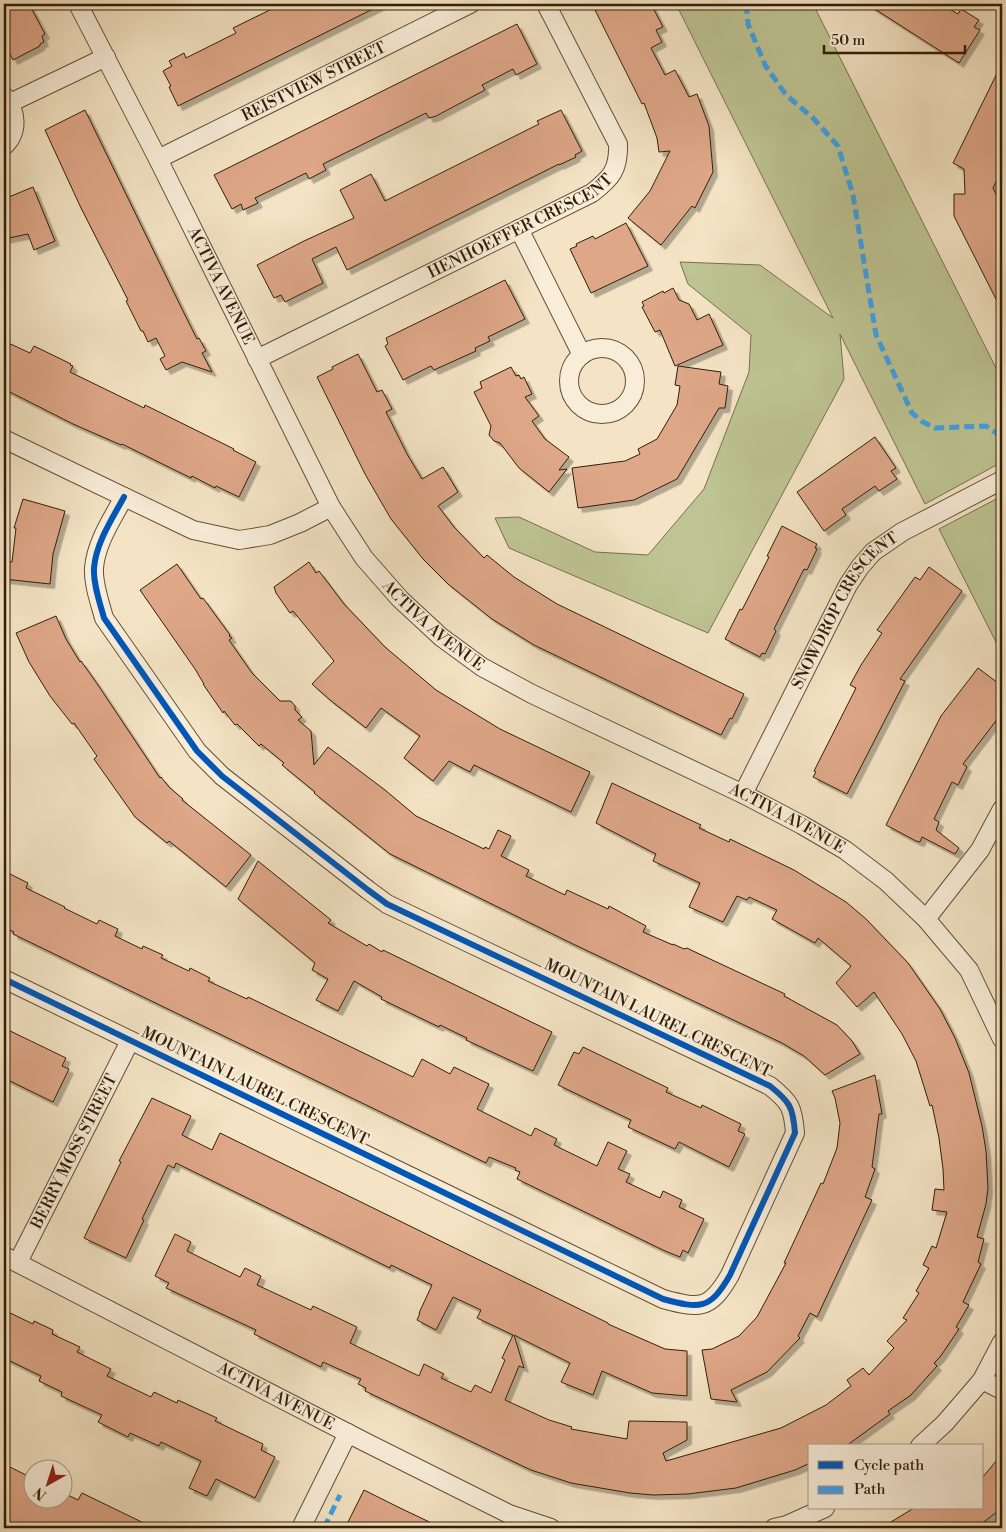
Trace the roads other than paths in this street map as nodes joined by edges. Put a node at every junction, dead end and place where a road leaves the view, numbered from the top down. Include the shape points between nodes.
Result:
1 (78, 4) edge
2 (470, 4) edge
3 (546, 4) edge
4 (106, 57) junction
5 (7, 100) edge
6 (4, 146) edge
7 (158, 159) junction
8 (519, 229) junction
9 (582, 355) dead end
10 (257, 359) junction
11 (4, 438) edge
12 (1002, 480) edge
13 (124, 497) junction
14 (331, 507) junction
15 (743, 794) junction
16 (1002, 809) edge
17 (926, 919) junction
18 (4, 979) edge
19 (1002, 1039) edge
20 (130, 1040) junction
21 (11, 1259) edge
22 (1002, 1342) edge
23 (982, 1380) junction
24 (1002, 1390) edge
25 (348, 1433) junction
26 (922, 1444) edge
27 (821, 1510) edge
28 (301, 1528) edge
29 (552, 1528) edge
30 (774, 1528) edge

1 - 4 street, ACTIVA AVENUE
2 - 7 street, REISTVIEW STREET
3 - 8 street, HENHOEFFER CRESCENT via 618,144 618,158 608,180 592,193
4 - 5 street
4 - 7 street, ACTIVA AVENUE
5 - 6 street via 15,119 14,131
7 - 10 street, ACTIVA AVENUE
8 - 9 street
8 - 10 street, HENHOEFFER CRESCENT
10 - 14 street, ACTIVA AVENUE
11 - 13 street
12 - 15 street, SNOWDROP CRESCENT via 902,532 873,552 860,567
13 - 14 street via 193,530 239,540 270,535
13 - 20 street, MOUNTAIN LAUREL CRESCENT via 101,540 94,569 104,618 197,750 222,776 387,904 770,1086 786,1099 794,1115 795,1133 720,1292 708,1302 690,1306 663,1299
14 - 15 street, ACTIVA AVENUE via 364,558 400,599 441,637 482,667
15 - 17 street, ACTIVA AVENUE via 845,850 886,881
16 - 17 street via 980,850
17 - 19 street, ACTIVA AVENUE via 969,970
18 - 20 street, MOUNTAIN LAUREL CRESCENT
20 - 21 street, BERRY MOSS STREET
21 - 25 street, ACTIVA AVENUE
22 - 23 street
23 - 24 street
23 - 26 street
25 - 28 street
25 - 29 street, ACTIVA AVENUE via 509,1514
27 - 30 street

